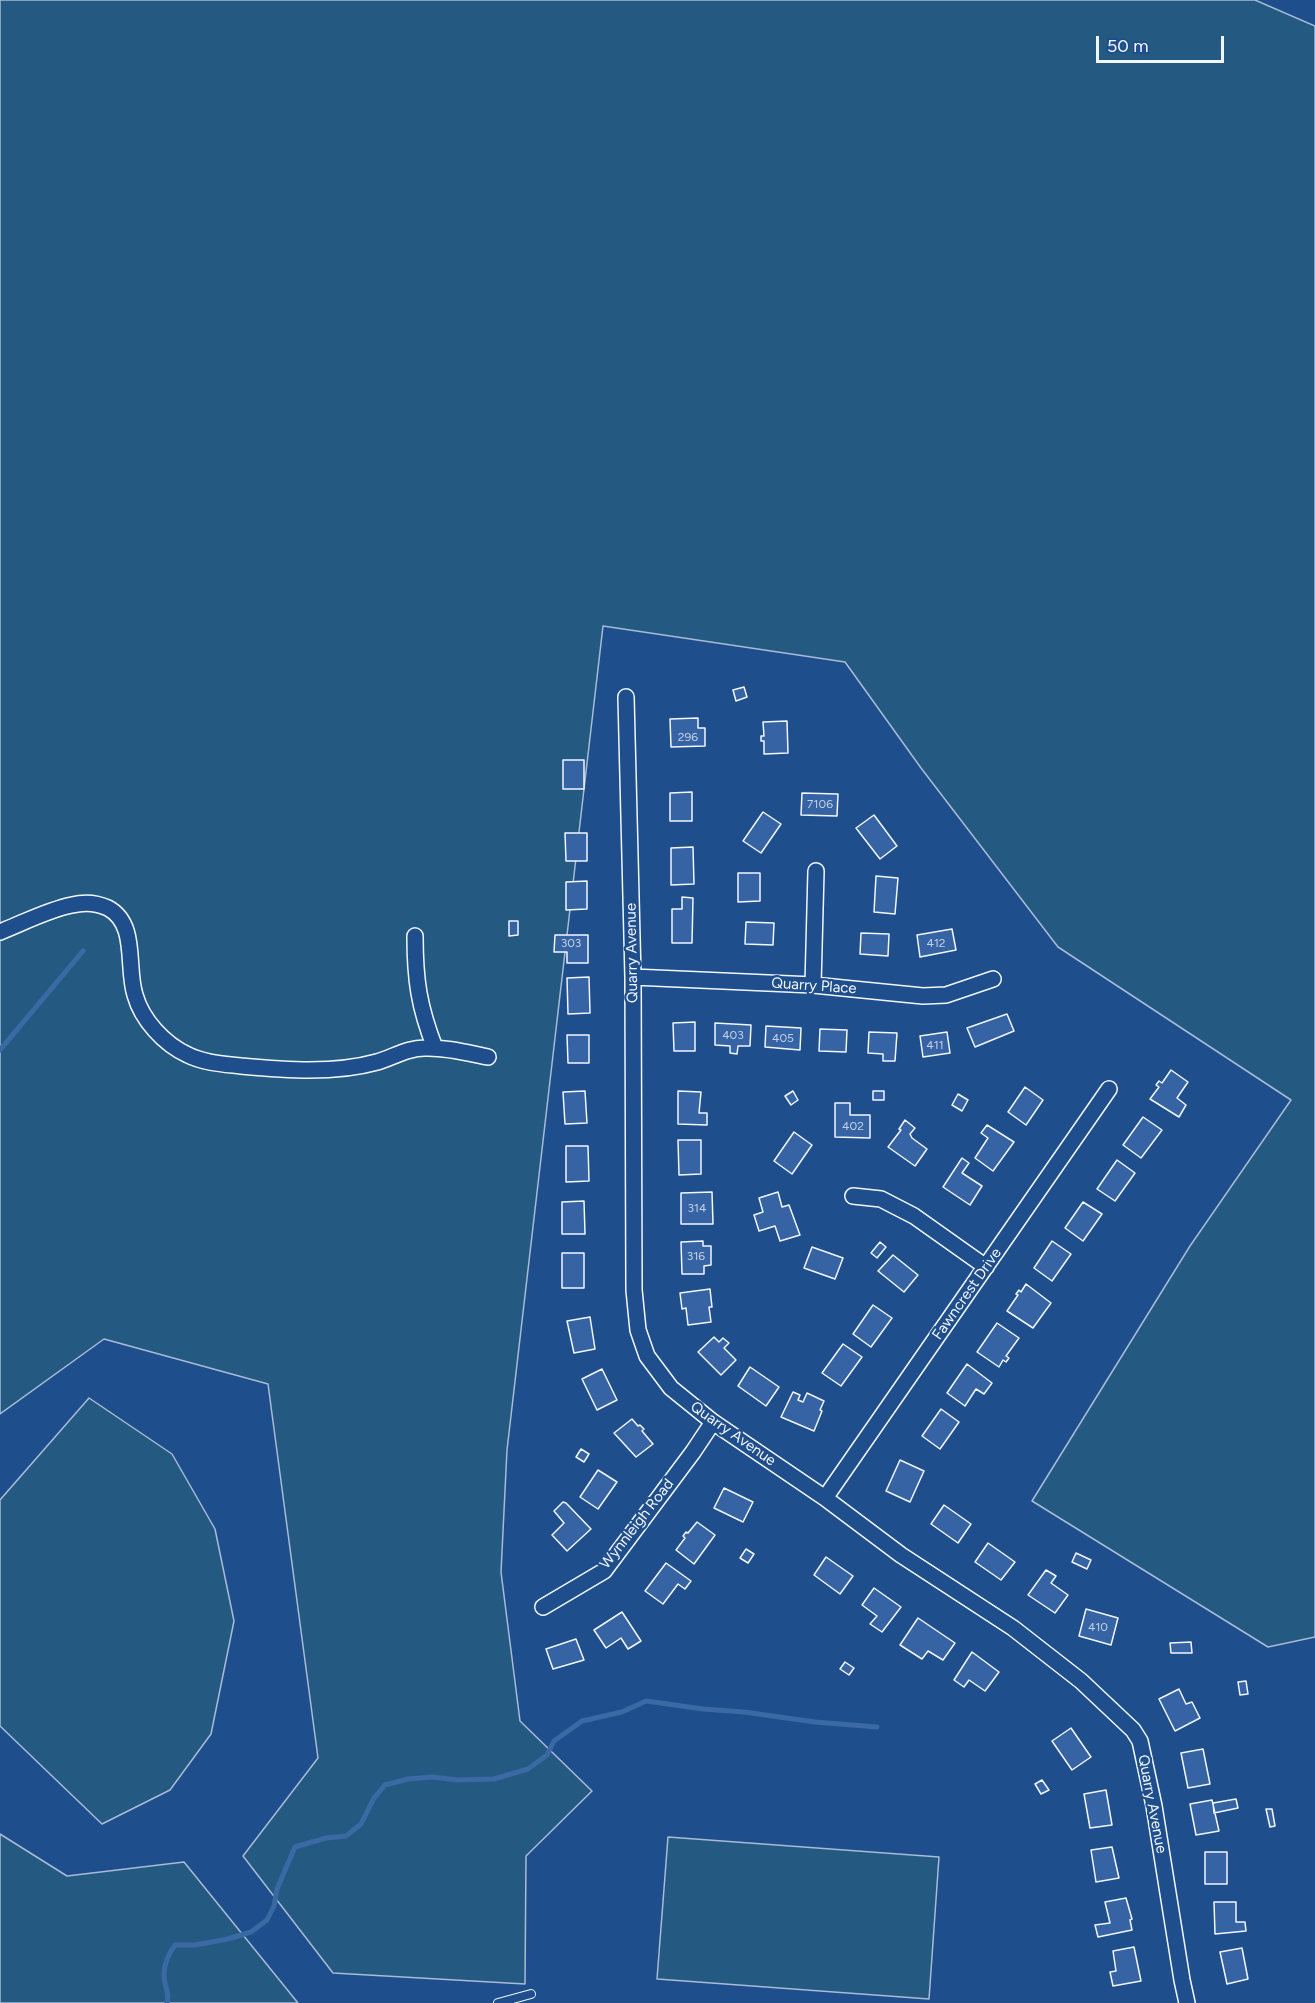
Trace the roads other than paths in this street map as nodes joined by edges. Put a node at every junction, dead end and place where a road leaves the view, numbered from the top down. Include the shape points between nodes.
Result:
1 (626, 697) dead end
2 (816, 871) dead end
3 (0, 932) edge
4 (415, 936) dead end
5 (633, 977) junction
6 (993, 979) dead end
7 (813, 985) junction
8 (435, 1048) junction
9 (488, 1057) dead end
10 (1109, 1089) dead end
11 (853, 1196) dead end
12 (986, 1267) junction
13 (713, 1422) junction
14 (825, 1498) junction
15 (543, 1606) dead end
16 (531, 1994) dead end
17 (498, 2003) edge
18 (1187, 2003) edge

1 - 5 street, Quarry Avenue
2 - 7 street
3 - 8 street via 73,905 100,904 116,913 128,936 134,995 150,1025 188,1055 215,1063 288,1070 331,1068 377,1062 408,1049
4 - 8 street via 420,1003
5 - 7 street, Quarry Place
5 - 13 street, Quarry Avenue via 634,1290 638,1330 647,1356 661,1377
6 - 7 street, Quarry Place via 938,996
8 - 9 street
10 - 12 street, Fawncrest Drive
11 - 12 street via 881,1199 914,1216
12 - 14 street, Fawncrest Drive
13 - 14 street, Quarry Avenue
13 - 15 street, Wynnleigh Road via 604,1570
14 - 18 street, Quarry Avenue via 901,1555 1013,1628 1081,1681 1133,1730 1140,1741 1154,1806
16 - 17 lane

